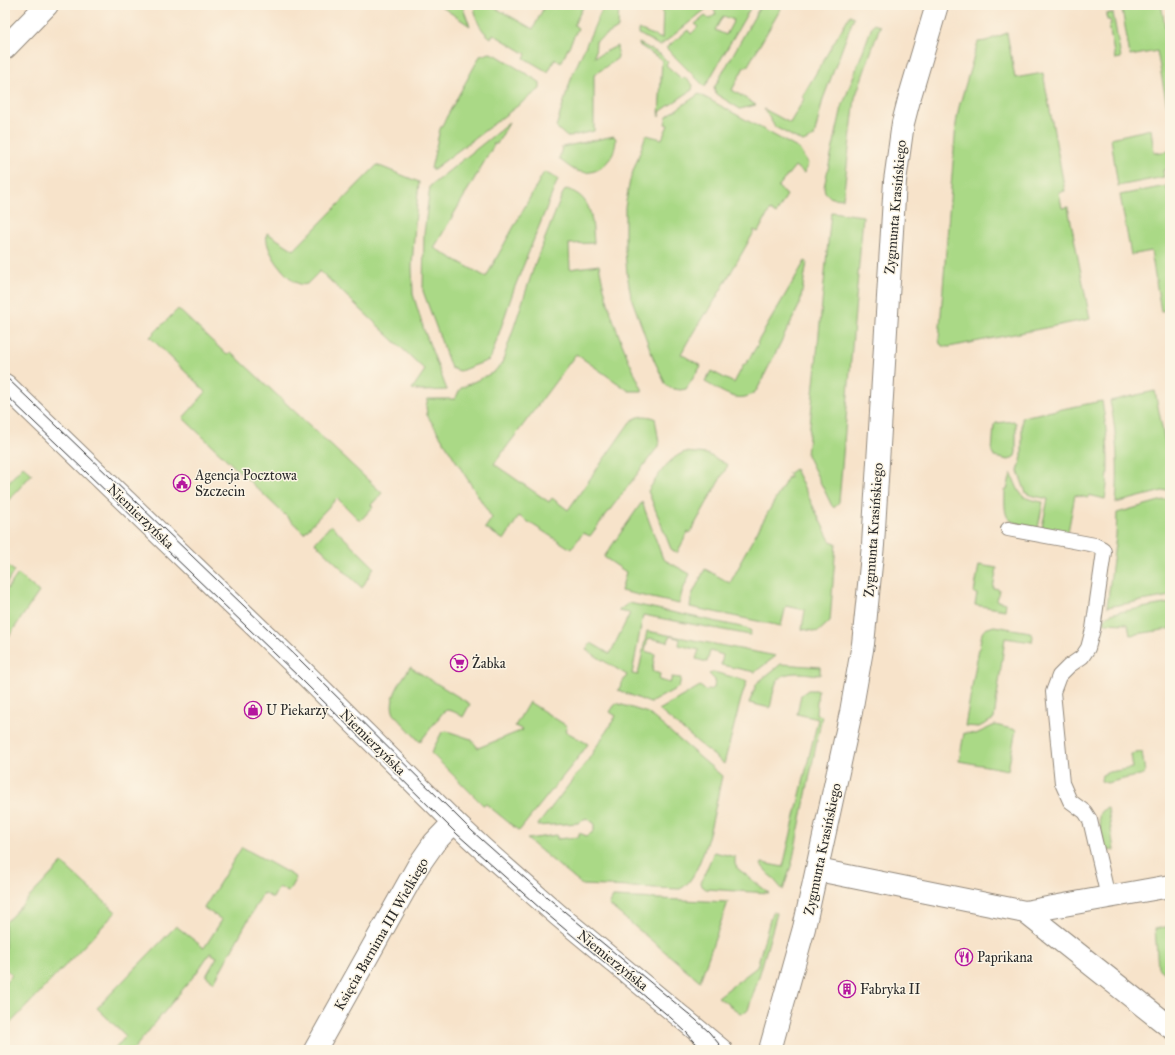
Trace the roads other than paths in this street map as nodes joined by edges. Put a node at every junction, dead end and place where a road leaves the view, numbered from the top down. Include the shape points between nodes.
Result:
1 (47, 5) edge
2 (937, 5) edge
3 (5, 48) edge
4 (5, 385) edge
5 (1008, 530) dead end
6 (454, 822) junction
7 (818, 870) junction
8 (1170, 886) edge
9 (1108, 897) junction
10 (1025, 912) junction
11 (1170, 1027) edge
12 (315, 1050) edge
13 (721, 1050) edge
14 (770, 1050) edge

1 - 3 street
2 - 7 street, Zygmunta Krasińskiego via 910,96 898,154 867,616 851,712
4 - 6 street, Niemierzyńska via 301,670
5 - 9 lane via 1095,545 1104,552 1088,648 1082,657 1059,676 1053,692 1062,783 1070,801 1085,812 1090,820
6 - 12 street, Księcia Barnima III Wielkiego via 434,843 418,866
6 - 13 street, Niemierzyńska via 547,906
7 - 10 street
7 - 14 street, Zygmunta Krasińskiego
8 - 9 street
9 - 10 street
10 - 11 street

